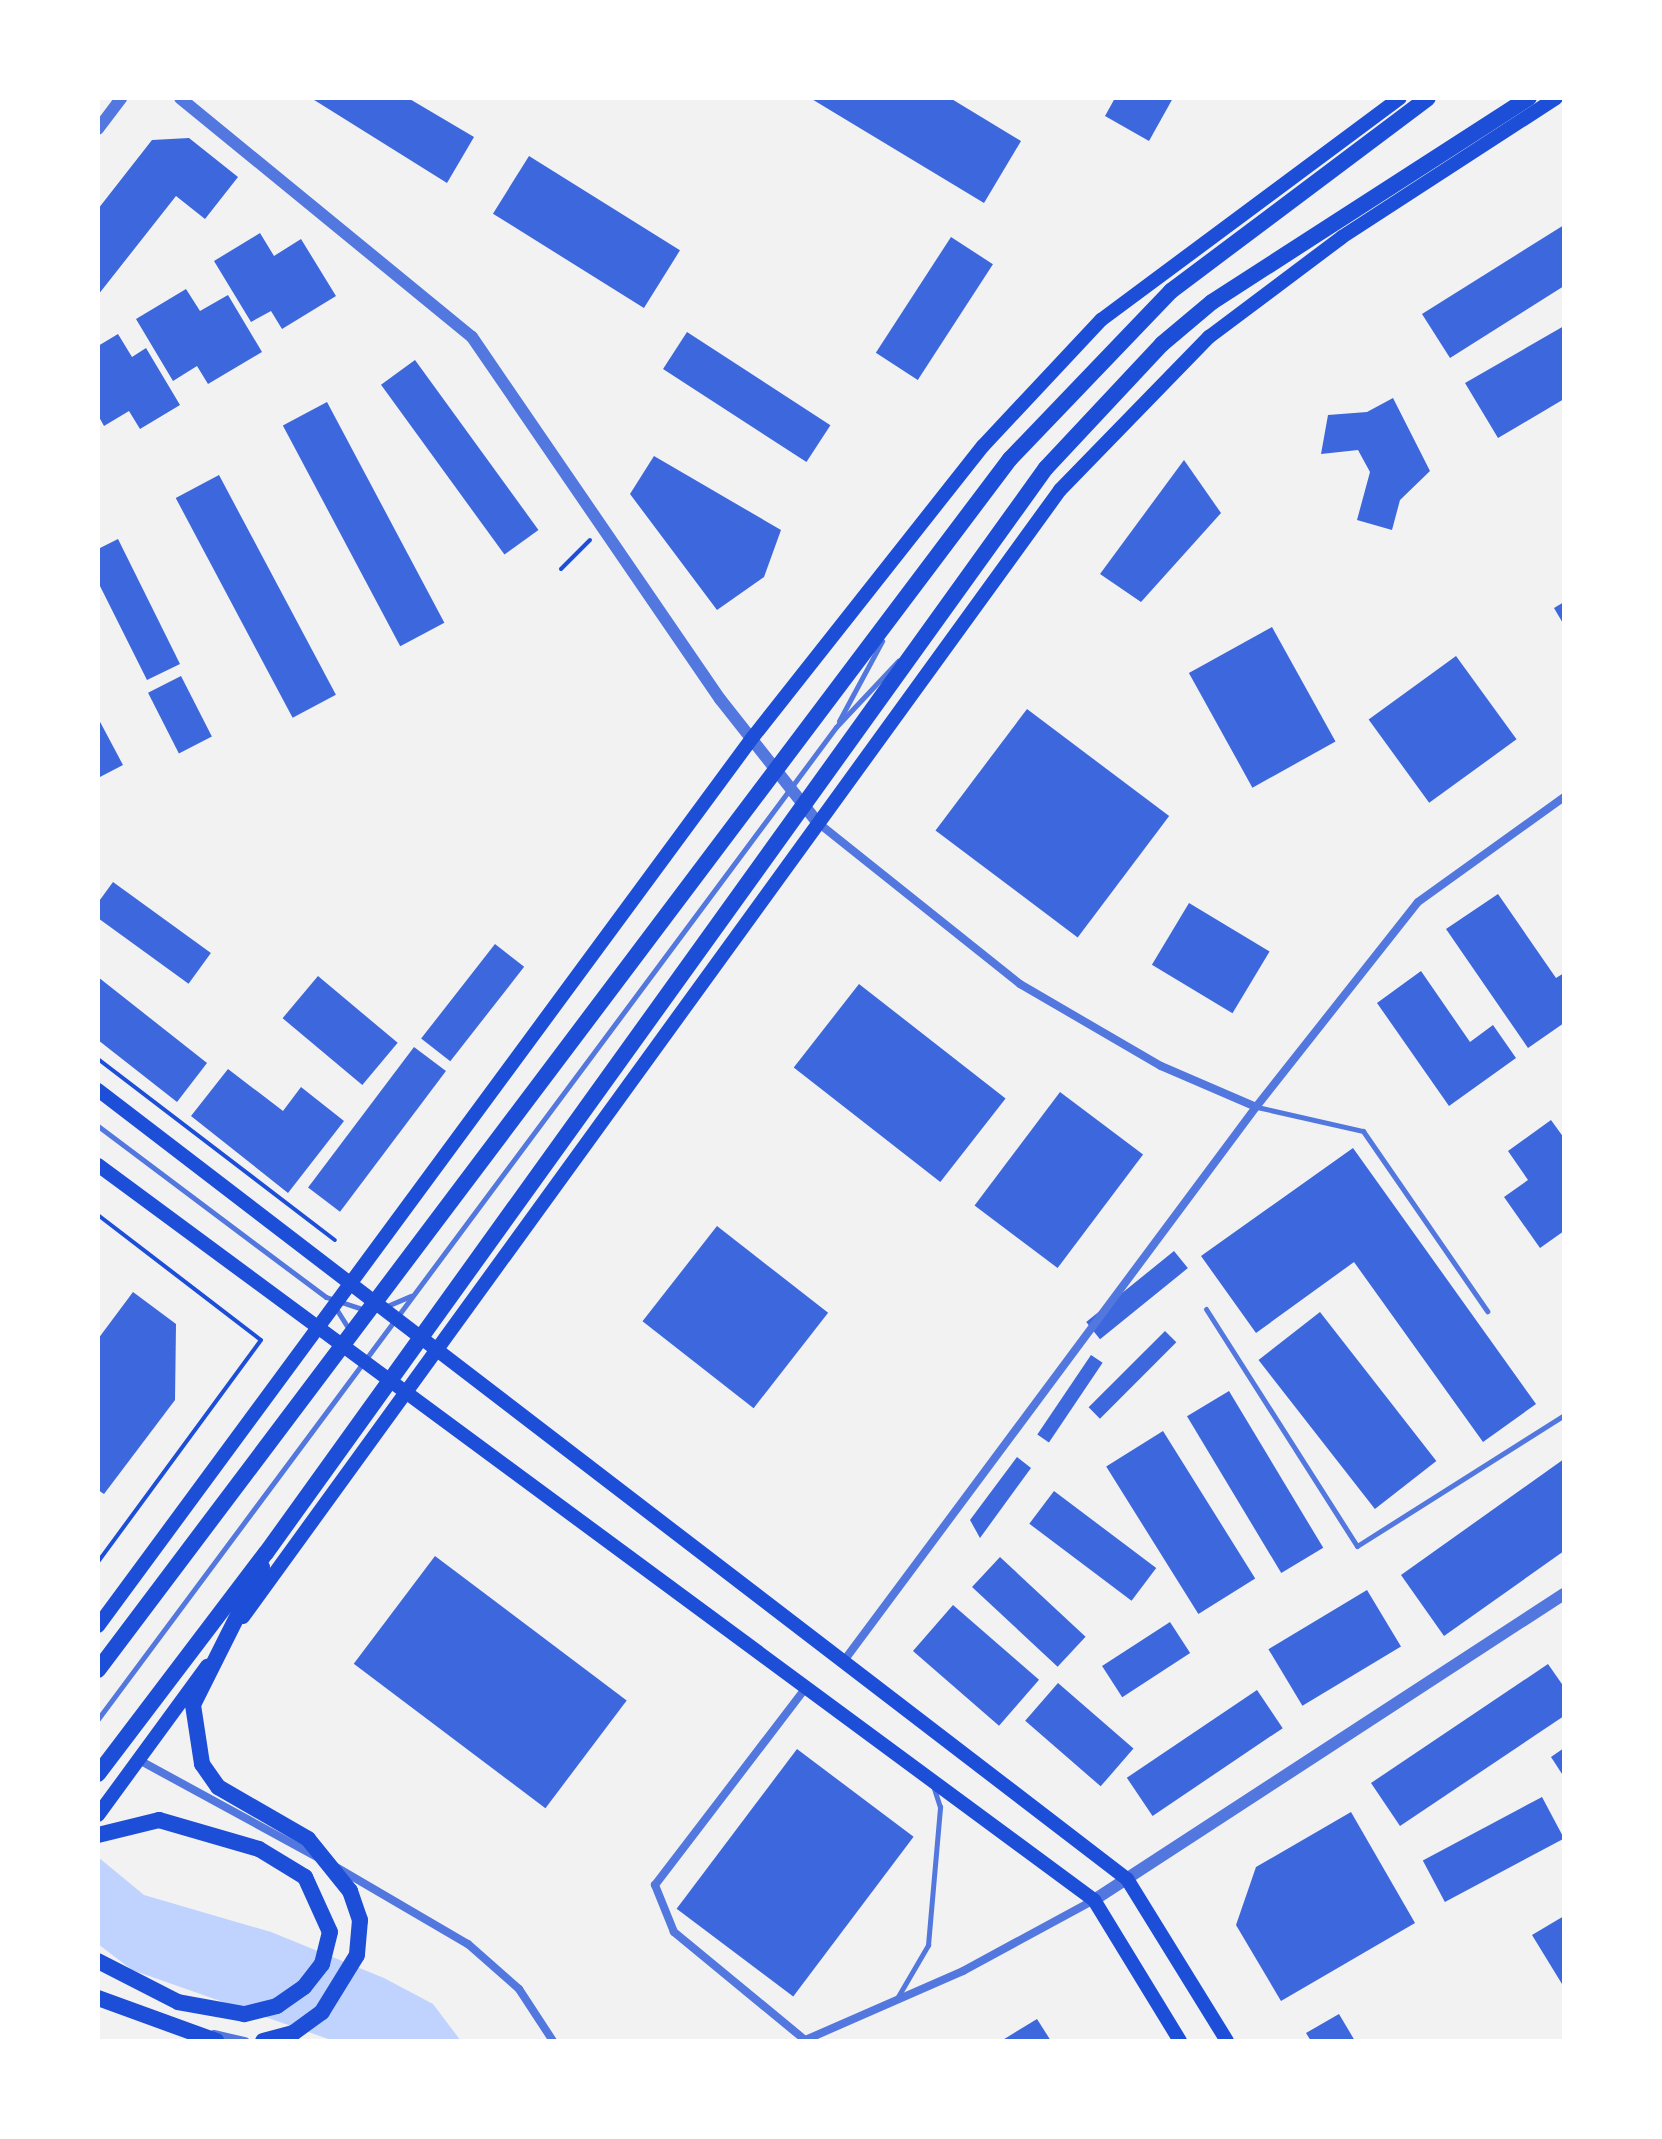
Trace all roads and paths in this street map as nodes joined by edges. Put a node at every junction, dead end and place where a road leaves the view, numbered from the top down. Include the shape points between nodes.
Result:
1 (121, 98) edge
2 (180, 98) edge
3 (1400, 98) edge
4 (1428, 98) edge
5 (1529, 98) edge
6 (1556, 98) edge
7 (98, 129) edge
8 (601, 528) junction
9 (561, 569) dead end
10 (905, 598) junction
11 (936, 621) junction
12 (836, 727) junction
13 (753, 737) junction
14 (1564, 797) edge
15 (817, 822) junction
16 (98, 1059) edge
17 (98, 1090) edge
18 (1256, 1107) junction
19 (98, 1126) edge
20 (98, 1165) edge
21 (98, 1215) edge
22 (335, 1240) dead end
23 (355, 1284) junction
24 (414, 1294) junction
25 (326, 1297) junction
26 (1206, 1309) dead end
27 (1487, 1311) dead end
28 (318, 1331) junction
29 (437, 1352) junction
30 (355, 1374) junction
31 (406, 1392) junction
32 (1564, 1415) edge
33 (266, 1553) junction
34 (98, 1562) edge
35 (1564, 1594) edge
36 (139, 1616) junction
37 (98, 1626) edge
38 (98, 1654) edge
39 (843, 1663) junction
40 (98, 1670) edge
41 (807, 1686) junction
42 (98, 1719) edge
43 (139, 1760) junction
44 (98, 1774) edge
45 (931, 1779) junction
46 (98, 1815) edge
47 (98, 1835) edge
48 (1127, 1879) junction
49 (1094, 1900) junction
50 (98, 1961) edge
51 (98, 1991) edge
52 (98, 1998) edge
53 (896, 2000) junction
54 (216, 2041) edge
55 (245, 2041) edge
56 (263, 2041) edge
57 (553, 2041) edge
58 (804, 2041) edge
59 (1180, 2041) edge
60 (1227, 2041) edge

1 - 7 street
2 - 8 street via 472,337
3 - 13 main road via 1197,244 1061,359
4 - 10 highway via 1171,291 1010,459
5 - 11 highway via 1212,302 1162,344 1046,468
6 - 15 main road via 1342,237 1163,379 1060,490
8 - 9 path
8 - 13 street
10 - 12 lane
10 - 36 highway
11 - 12 lane
11 - 33 highway
12 - 24 lane
13 - 15 street
13 - 23 main road
14 - 18 street via 1418,902
15 - 18 street via 1020,984 1161,1066
15 - 29 main road
16 - 22 path
17 - 23 main road
18 - 27 lane via 1363,1131
18 - 39 street
19 - 25 lane
20 - 28 main road
21 - 34 path via 261,1340
23 - 28 main road
23 - 29 main road
24 - 25 lane via 361,1310
24 - 30 lane
25 - 30 lane via 350,1331
26 - 32 lane via 1357,1546
28 - 31 main road
28 - 37 main road
29 - 31 main road
29 - 39 main road
30 - 42 lane
31 - 41 main road
31 - 43 main road
33 - 44 highway
33 - 56 highway via 252,1595 193,1705 195,1738 218,1787 316,1848 350,1891 360,1920 357,1955 322,2012 293,2033
35 - 48 street
36 - 38 highway
36 - 40 highway
39 - 48 main road
41 - 45 main road
41 - 58 street via 655,1885 674,1932
43 - 46 main road
43 - 57 street via 468,1944 519,1989
45 - 49 main road
45 - 53 lane via 940,1807 928,1945
47 - 50 highway via 159,1820 259,1849 305,1877 330,1932 322,1964 304,1987 277,2006 244,2014 178,2002
48 - 49 street
48 - 60 main road
49 - 53 street
49 - 59 main road
51 - 55 street via 158,2018
52 - 54 highway
53 - 58 street

